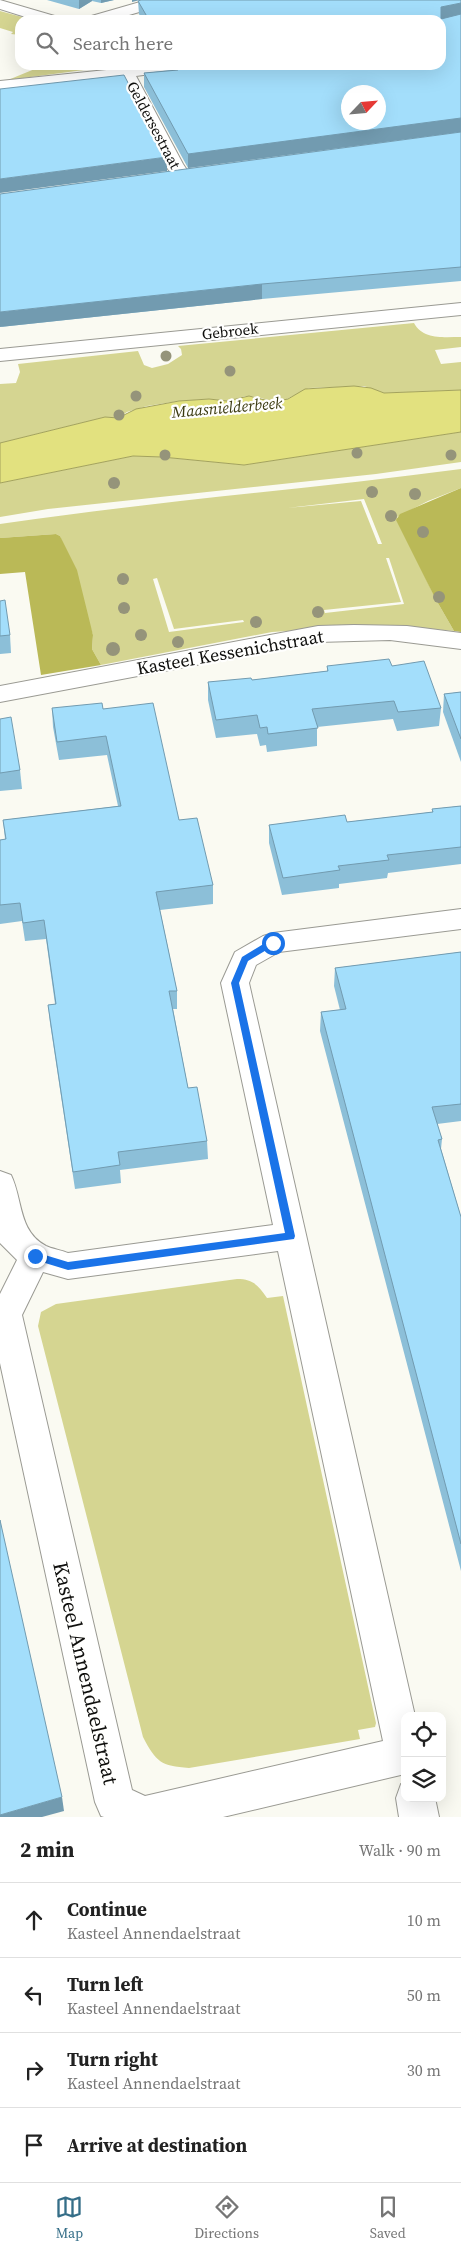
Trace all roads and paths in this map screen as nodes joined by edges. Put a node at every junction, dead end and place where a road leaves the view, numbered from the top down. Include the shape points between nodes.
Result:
1 (164, 0) edge
2 (0, 4) edge
3 (36, 15) edge
4 (112, 15) edge
5 (117, 70) edge
6 (125, 70) edge
7 (0, 86) edge
8 (201, 174) edge
9 (182, 176) junction
10 (163, 179) edge
11 (461, 309) edge
12 (0, 355) edge
13 (461, 640) edge
14 (0, 694) edge
15 (461, 919) edge
16 (0, 1184) edge
17 (291, 1236) junction
18 (35, 1256) junction
19 (401, 1737) edge
20 (401, 1756) edge
21 (416, 1802) edge
22 (420, 1817) edge

1 - 4 street
2 - 3 street
5 - 7 street
6 - 9 street, Geldersestraat
8 - 9 street
9 - 10 street
11 - 12 street, Gebroek
13 - 14 street, Kasteel Kessenichstraat via 404,632 318,634
15 - 17 street, Kasteel Annendaelstraat via 273,943 244,959 235,983
16 - 18 street via 13,1237
17 - 18 street via 68,1266
17 - 19 street, Kasteel Annendaelstraat
18 - 20 street, Kasteel Annendaelstraat via 6,1315 115,1802 144,1816
21 - 22 street

